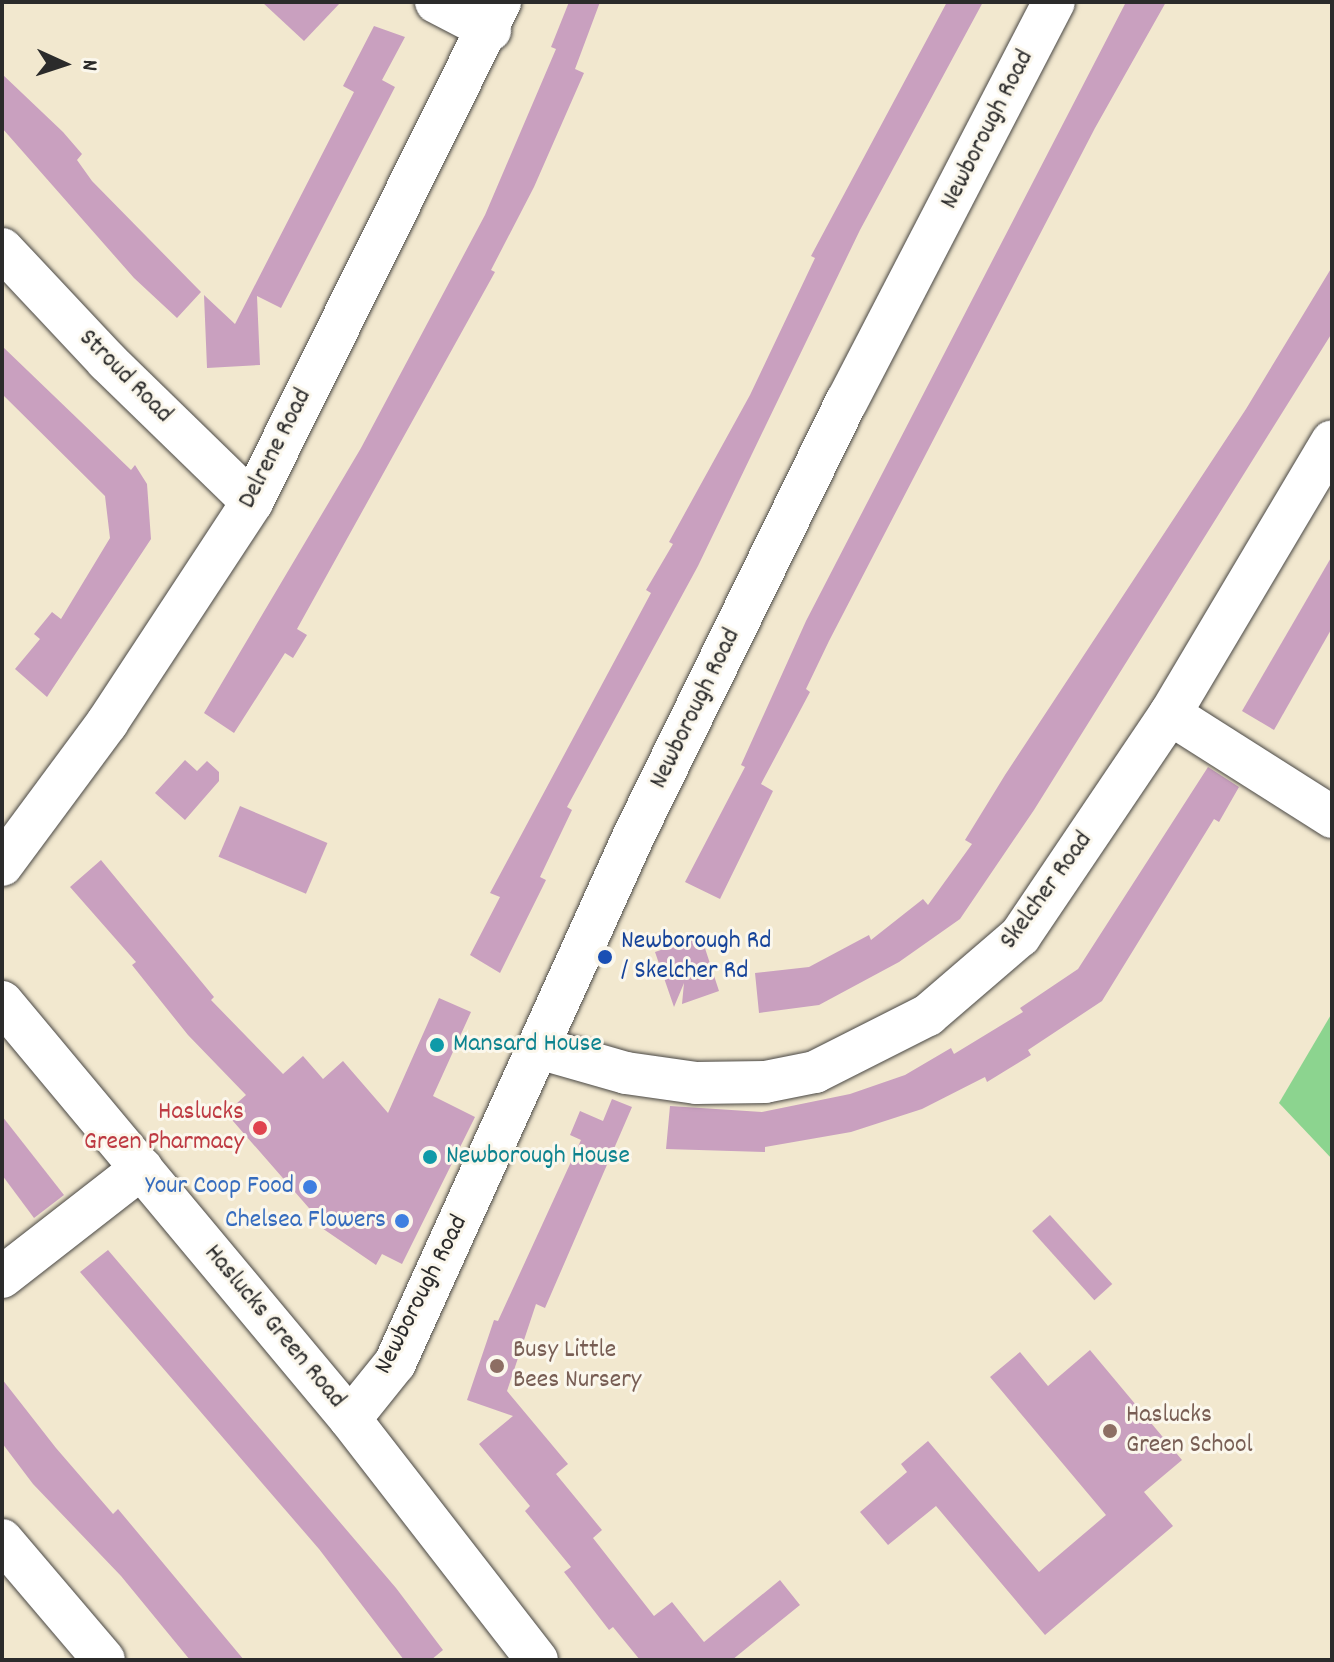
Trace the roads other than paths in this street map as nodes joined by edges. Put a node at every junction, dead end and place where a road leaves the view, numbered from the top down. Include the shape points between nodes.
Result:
1 (436, 2) edge
2 (1054, 2) edge
3 (495, 16) edge
4 (2, 249) edge
5 (1332, 441) edge
6 (252, 502) junction
7 (1170, 714) junction
8 (1332, 817) edge
9 (2, 865) edge
10 (2, 1002) edge
11 (539, 1048) junction
12 (142, 1168) junction
13 (2, 1277) edge
14 (350, 1419) junction
15 (2, 1540) edge
16 (104, 1660) edge
17 (537, 1660) edge

1 - 3 street
2 - 11 street, Newborough Road via 819,457 635,833
3 - 6 street, Delrene Road
4 - 6 street, Stroud Road
5 - 7 street, Skelcher Road
6 - 9 street, Delrene Road via 107,723
7 - 8 street
7 - 11 street, Skelcher Road via 1020,936 928,1015 815,1072 765,1082 682,1081 626,1073
10 - 12 street, Haslucks Green Road
11 - 14 street, Newborough Road via 395,1363
12 - 13 street
12 - 14 street, Haslucks Green Road
14 - 17 street, Haslucks Green Road
15 - 16 street

